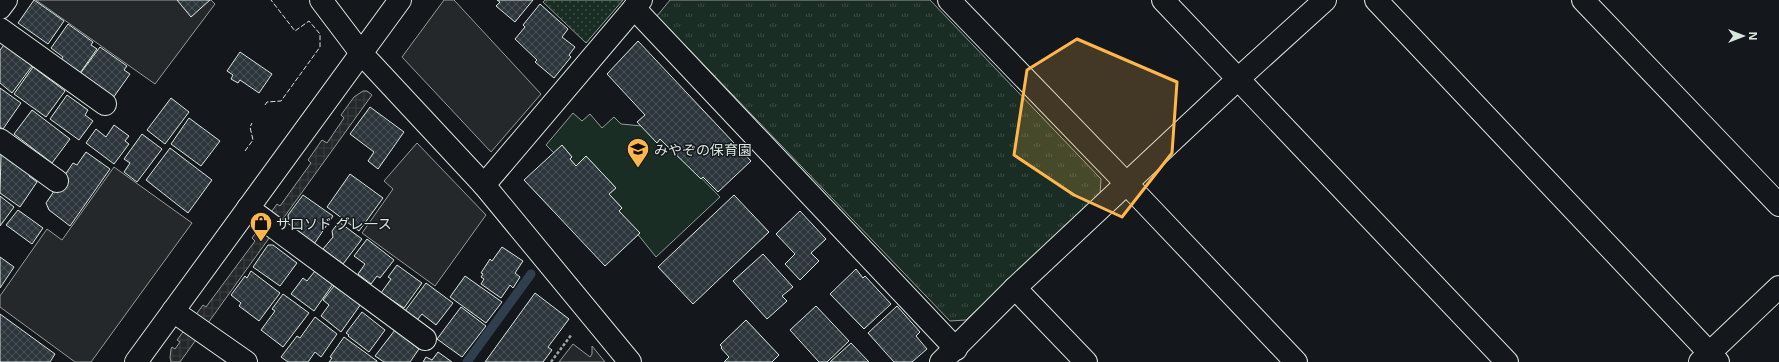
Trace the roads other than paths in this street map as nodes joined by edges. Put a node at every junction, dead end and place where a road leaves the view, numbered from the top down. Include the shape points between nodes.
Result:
1 (6, 0) edge
2 (321, 0) edge
3 (400, 0) edge
4 (949, 0) edge
5 (1163, 0) edge
6 (1325, 0) edge
7 (1376, 0) edge
8 (1583, 0) edge
9 (638, 4) edge
10 (0, 8) edge
11 (0, 29) edge
12 (361, 53) junction
13 (1238, 79) junction
14 (105, 104) dead end
15 (0, 140) edge
16 (57, 181) dead end
17 (1127, 184) junction
18 (484, 185) junction
19 (1779, 205) edge
20 (248, 208) junction
21 (1779, 287) edge
22 (1015, 288) junction
23 (173, 311) junction
24 (425, 339) dead end
25 (949, 355) edge
26 (143, 359) edge
27 (1709, 359) edge
28 (246, 362) edge
29 (630, 362) edge
30 (1086, 362) edge
31 (1296, 362) edge
32 (1507, 362) edge

1 - 10 street
2 - 12 street
3 - 12 street
4 - 17 street
5 - 13 street
6 - 13 street
7 - 27 street
8 - 19 street
9 - 18 street
9 - 25 street
11 - 14 street
12 - 18 street
12 - 20 street
13 - 17 street
13 - 32 street
15 - 16 street
17 - 22 street
17 - 31 street
18 - 29 street
20 - 23 street
20 - 24 street
21 - 27 street
22 - 25 street
22 - 30 street
23 - 26 street
23 - 28 street

